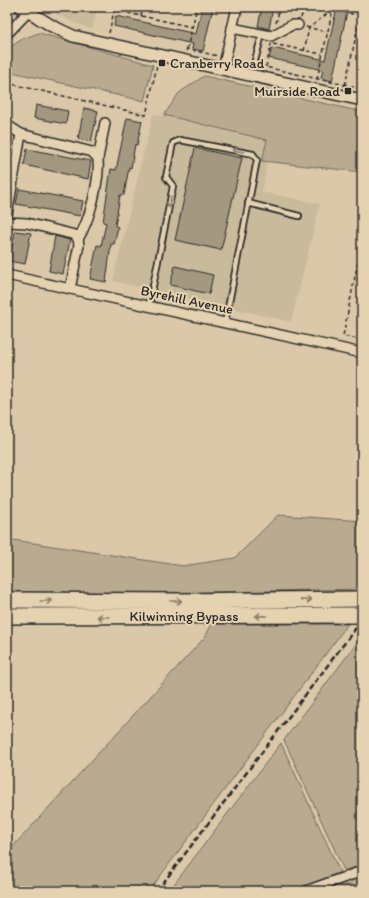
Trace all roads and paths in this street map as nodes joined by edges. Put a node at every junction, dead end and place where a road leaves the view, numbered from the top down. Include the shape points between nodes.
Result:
1 (115, 7) edge
2 (143, 7) edge
3 (197, 7) edge
4 (237, 7) edge
5 (280, 7) edge
6 (322, 7) edge
7 (330, 8) edge
8 (333, 9) junction
9 (362, 9) edge
10 (24, 10) edge
11 (114, 10) junction
12 (141, 16) junction
13 (361, 16) edge
14 (298, 25) joint
15 (192, 27) junction
16 (232, 28) junction
17 (309, 28) junction
18 (328, 32) junction
19 (109, 33) dead end
20 (7, 34) edge
21 (262, 35) junction
22 (272, 40) junction
23 (187, 49) dead end
24 (304, 50) junction
25 (322, 54) junction
26 (159, 56) junction
27 (254, 64) dead end
28 (266, 67) dead end
29 (223, 69) junction
30 (317, 78) dead end
31 (7, 83) edge
32 (343, 96) junction
33 (362, 100) edge
34 (105, 123) dead end
35 (7, 125) edge
36 (21, 134) junction
37 (98, 158) junction
38 (248, 203) junction
39 (7, 215) edge
40 (299, 216) dead end
41 (7, 222) edge
42 (78, 239) junction
43 (362, 242) edge
44 (7, 275) edge
45 (70, 289) junction
46 (148, 306) junction
47 (225, 323) junction
48 (362, 340) edge
49 (362, 353) edge
50 (358, 599) edge
51 (7, 600) edge
52 (362, 615) edge
53 (7, 616) edge
54 (362, 871) edge
55 (306, 891) edge

1 - 11 path
2 - 12 path
3 - 15 path
4 - 16 street
5 - 22 path
6 - 7 path
7 - 8 path
8 - 13 path
8 - 17 path
8 - 18 path
9 - 13 path
10 - 20 street
10 - 26 street via 73,36
11 - 12 path
11 - 19 path
12 - 15 path
13 - 32 path
14 - 17 path
14 - 22 street via 292,25
15 - 23 path
16 - 21 street
16 - 29 street
17 - 18 path
17 - 24 path
18 - 25 path
21 - 22 street
21 - 27 lane
22 - 24 path
22 - 28 path
24 - 25 path
25 - 30 path
26 - 29 street
26 - 31 path via 146,115
29 - 32 street
32 - 33 street
34 - 37 street
35 - 36 street
36 - 37 street via 92,152
36 - 39 street
37 - 42 street via 89,213
38 - 40 lane
38 -> 46 lane via 257,160 253,154 180,140 173,142 166,177 173,186
38 - 47 lane
41 - 42 street via 27,223 66,232
42 - 45 street
43 - 48 path via 343,336
44 - 45 street, Byrehill Avenue
45 - 46 street, Byrehill Avenue
46 - 47 street, Byrehill Avenue
47 - 49 street, Byrehill Avenue
51 -> 50 highway, Kilwinning Bypass
52 -> 53 highway, Kilwinning Bypass
54 - 55 street

